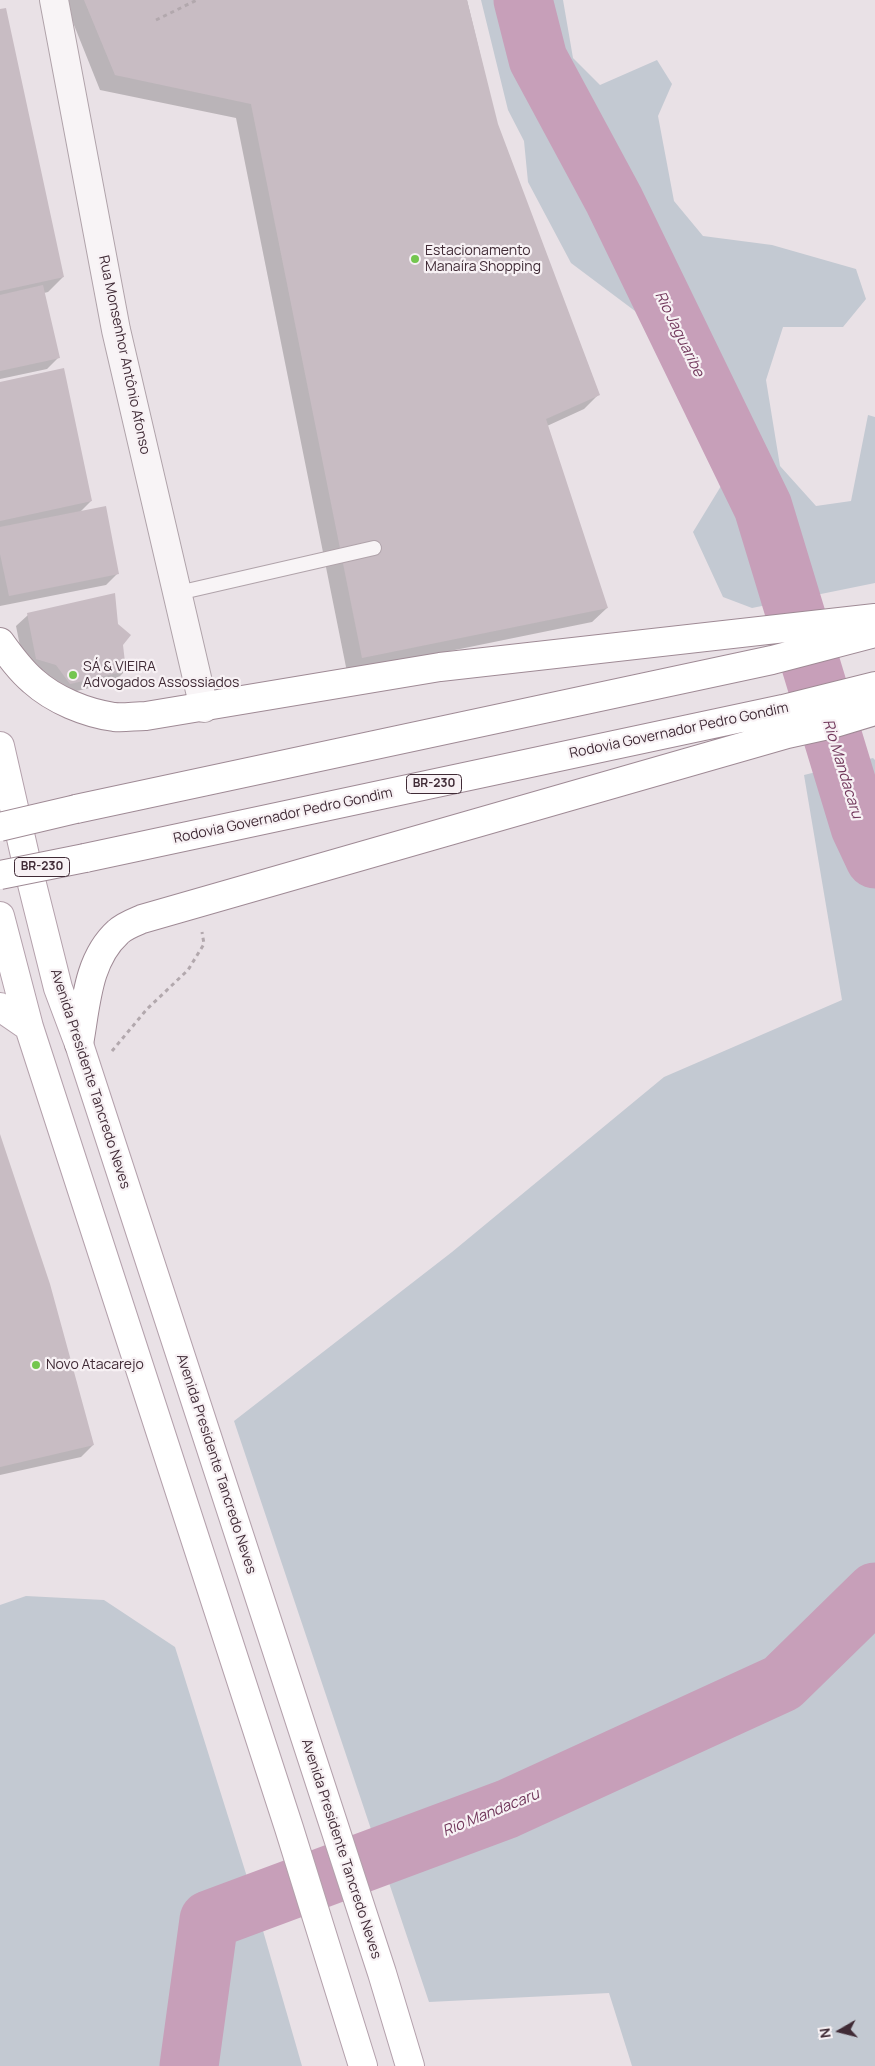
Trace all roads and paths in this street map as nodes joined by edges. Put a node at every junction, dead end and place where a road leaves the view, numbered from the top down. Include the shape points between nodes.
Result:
1 (54, 0) edge
2 (198, 0) edge
3 (156, 20) dead end
4 (374, 548) dead end
5 (178, 593) junction
6 (875, 618) edge
7 (875, 633) edge
8 (0, 642) edge
9 (875, 686) edge
10 (204, 708) junction
11 (875, 711) edge
12 (785, 722) junction
13 (0, 746) edge
14 (0, 826) edge
15 (0, 875) edge
16 (0, 916) edge
17 (0, 1007) edge
18 (29, 1027) junction
19 (79, 1044) junction
20 (363, 2066) edge
21 (410, 2066) edge

1 - 5 street, Rua Monsenhor Antônio Afonso via 116,330
2 - 3 path
4 - 5 lane
5 - 10 street, Rua Monsenhor Antônio Afonso
6 - 10 main road via 440,667
7 - 14 main road, bridge via 772,660
8 - 10 main road via 34,682 87,711 115,717
9 - 12 main road, Rodovia Governador Pedro Gondim / BR-230 via 829,698
11 - 12 main road via 828,725
12 - 15 main road, Rodovia Governador Pedro Gondim / BR-230, bridge
12 - 19 main road via 142,918 119,930 102,950 92,972
13 - 19 main road, Avenida Presidente Tancredo Neves via 58,988
16 - 18 main road
17 - 18 main road
18 - 20 main road
19 - 21 main road, Avenida Presidente Tancredo Neves

